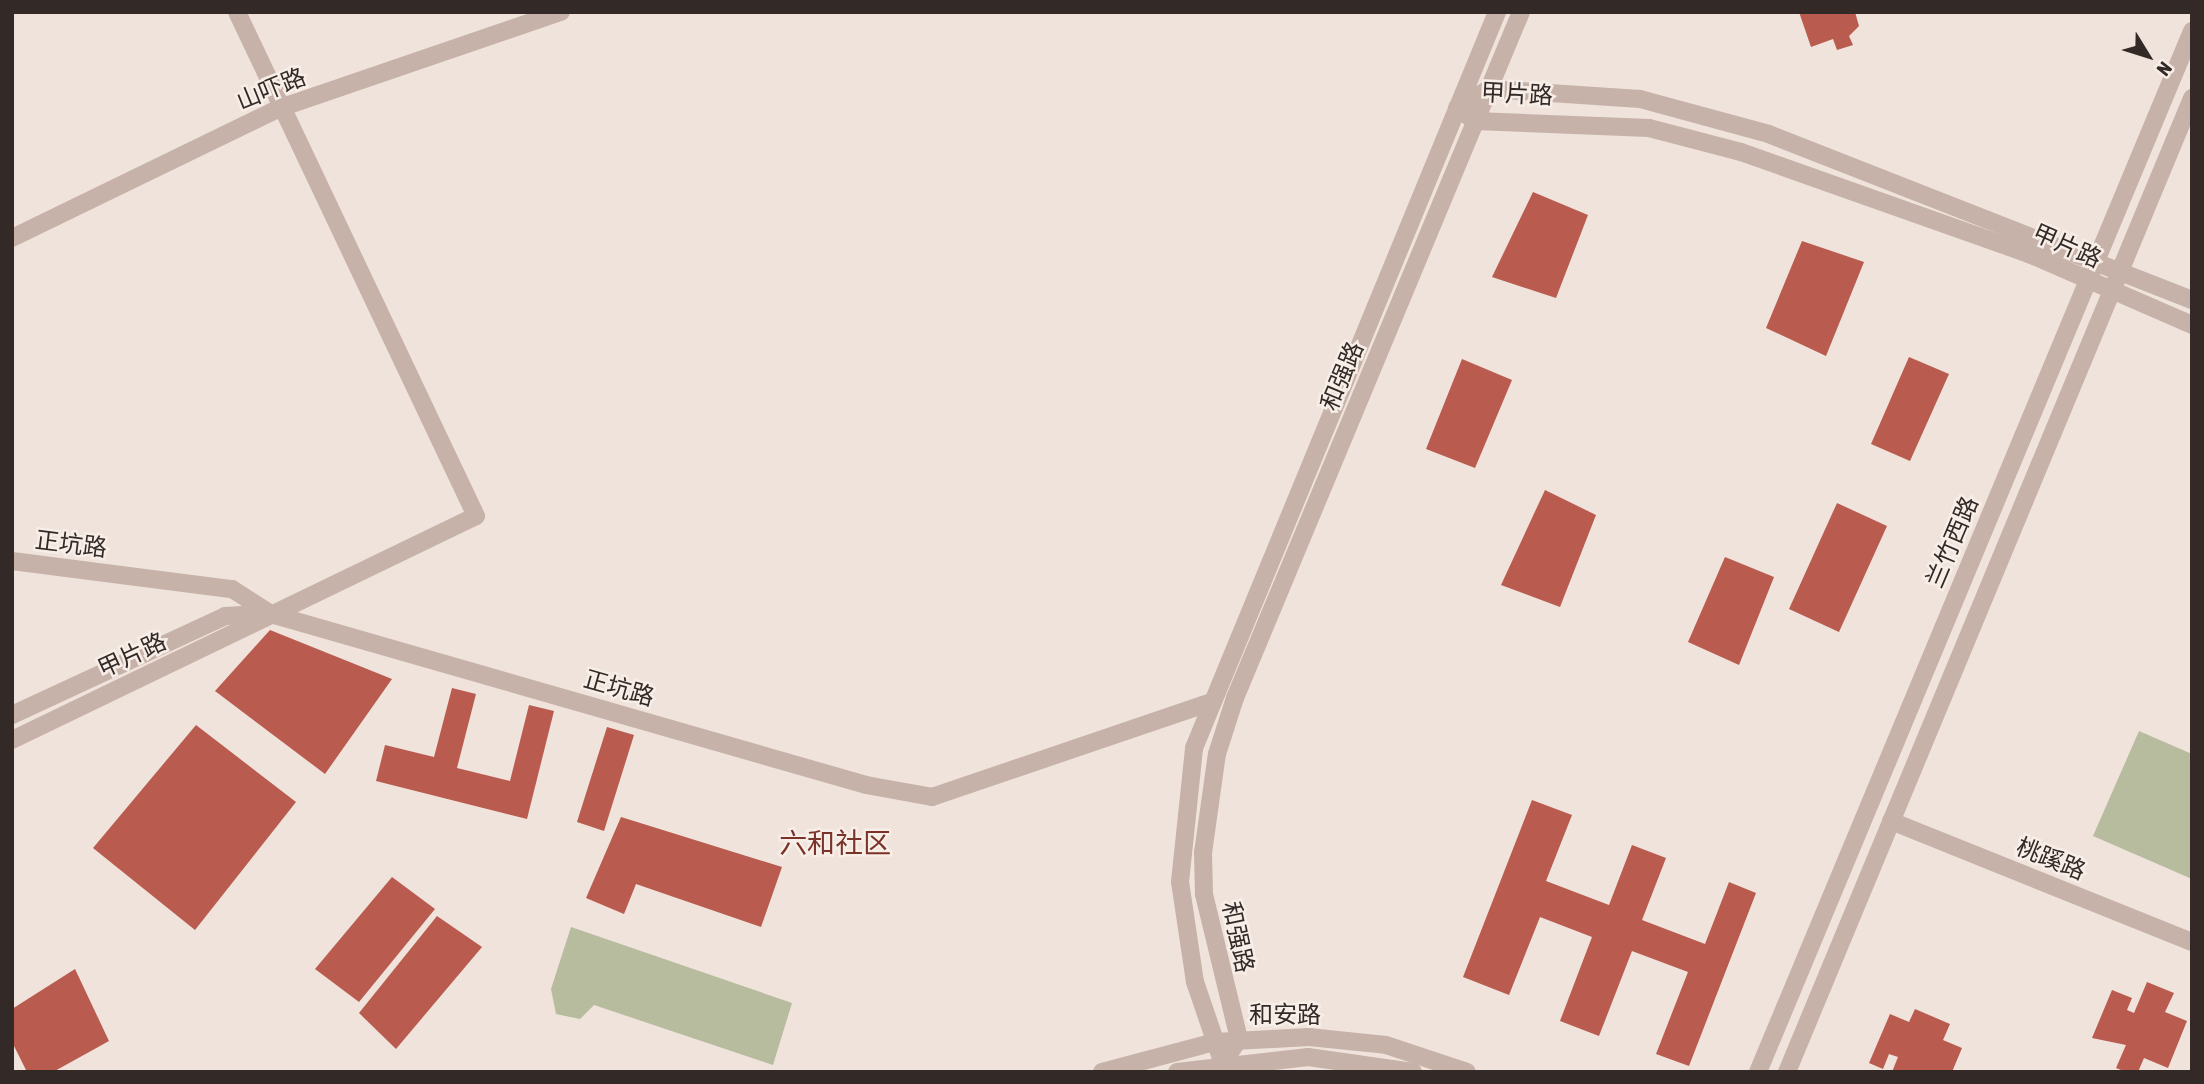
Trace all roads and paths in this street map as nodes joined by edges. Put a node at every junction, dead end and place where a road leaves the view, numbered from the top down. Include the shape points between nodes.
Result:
1 (237, 12) edge
2 (561, 12) edge
3 (1497, 12) edge
4 (1521, 12) edge
5 (2192, 31) edge
6 (1489, 89) junction
7 (2192, 98) edge
8 (280, 108) junction
9 (1457, 108) junction
10 (1475, 121) junction
11 (12, 239) edge
12 (2096, 260) junction
13 (2121, 269) junction
14 (2088, 280) junction
15 (2111, 292) junction
16 (2192, 300) edge
17 (2192, 325) edge
18 (12, 561) edge
19 (271, 614) junction
20 (1208, 703) junction
21 (12, 715) edge
22 (12, 740) edge
23 (1891, 821) junction
24 (2192, 942) edge
25 (1240, 1040) junction
26 (1215, 1042) junction
27 (1223, 1062) junction
28 (1154, 1064) edge
29 (1102, 1072) edge
30 (1177, 1072) edge
31 (1413, 1072) edge
32 (1467, 1072) edge
33 (1758, 1072) edge
34 (1787, 1072) edge

1 - 8 street
2 - 8 street, 山吓路
3 - 9 street, 和强路
4 - 6 street, 和强路
5 - 12 street, 兰竹西路
6 - 9 street, 甲片路
6 - 10 street, 和强路
6 - 12 street, 甲片路 via 1640,99 1769,134
7 - 13 street, 兰竹西路
8 - 11 street, 山吓路
8 - 19 street, 甲片路 via 476,516
9 - 10 street, 甲片路
9 - 20 street, 和强路
10 - 14 street, 甲片路 via 1542,119 1662,131 1790,167
10 - 25 street, 和强路 via 1235,698 1217,754 1203,853 1204,894
12 - 13 street, 甲片路
12 - 14 street, 兰竹西路
13 - 15 street, 兰竹西路
13 - 16 street, 甲片路
14 - 15 street, 甲片路
14 - 33 street, 兰竹西路
15 - 17 street, 甲片路
15 - 23 street, 兰竹西路
18 - 19 street, 正坑路 via 232,589
19 - 20 street, 正坑路 via 866,785 932,797
19 - 21 street, 甲片路 via 225,616
19 - 22 street, 甲片路
20 - 26 street, 和强路 via 1186,786 1180,882 1188,946
23 - 24 street, 桃蹊路
23 - 34 street, 兰竹西路
25 - 26 street, 和安路
25 - 27 street
25 - 32 street, 和安路 via 1386,1045
26 - 27 street, 和强路
26 - 28 street, 和安路
27 - 30 street, 和安路
27 - 31 street, 和安路 via 1308,1057
28 - 29 street, 和安路

